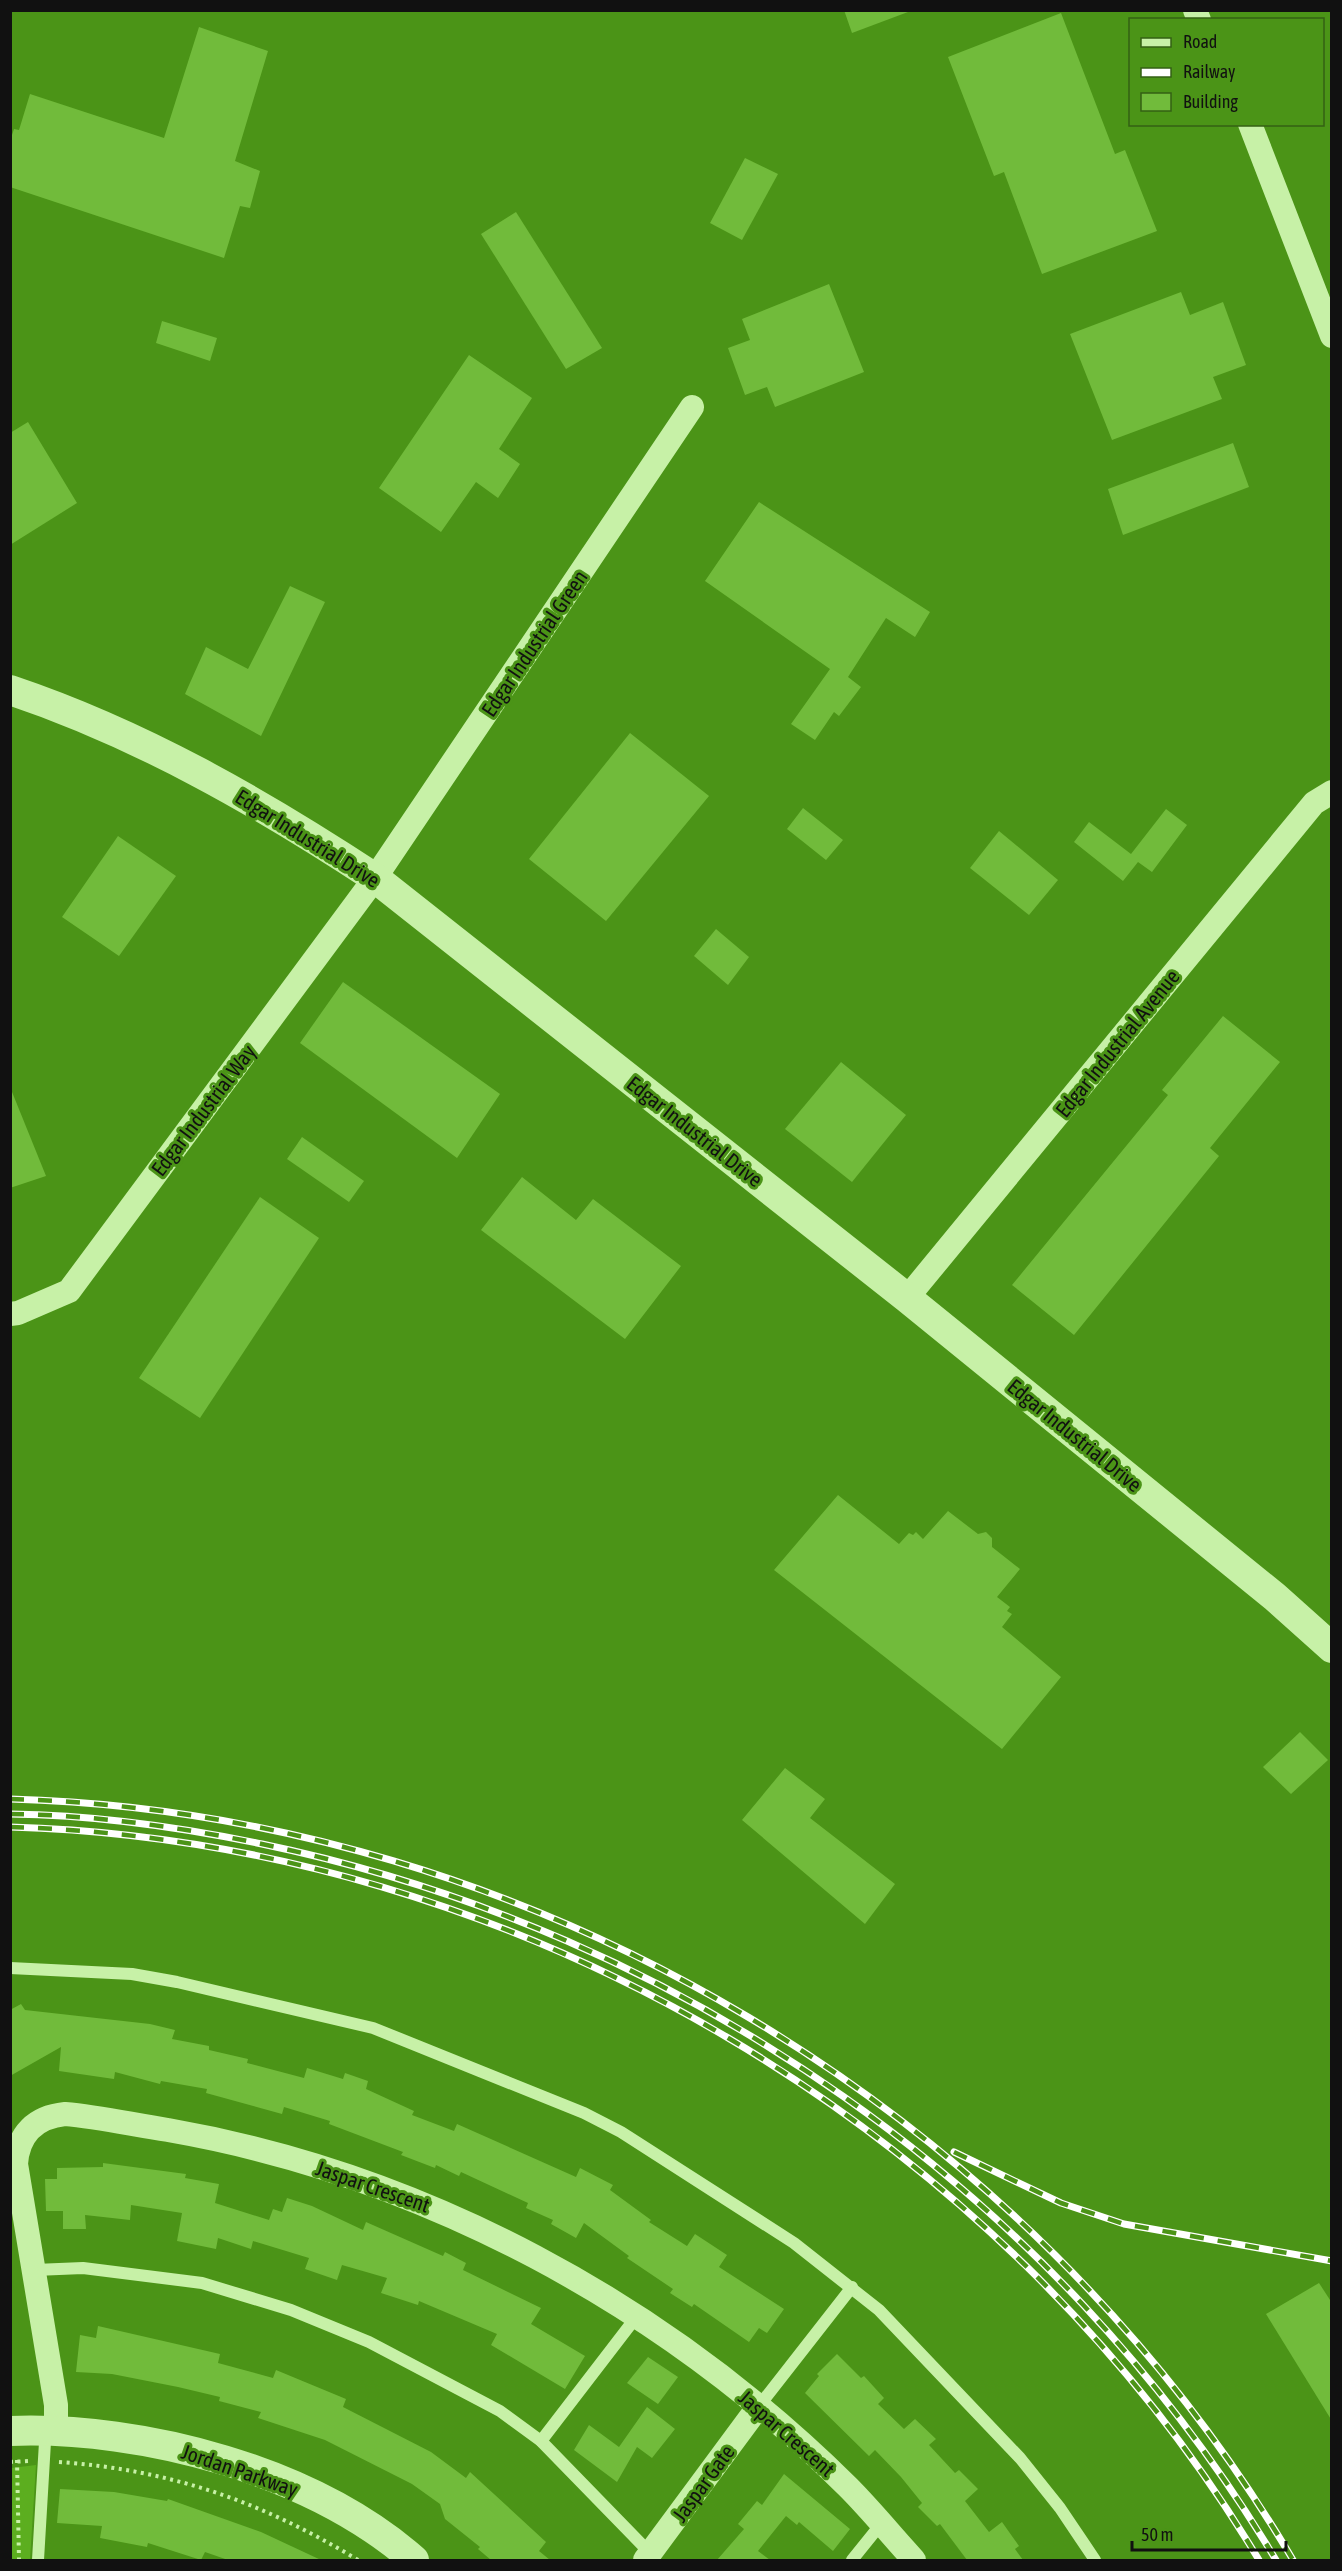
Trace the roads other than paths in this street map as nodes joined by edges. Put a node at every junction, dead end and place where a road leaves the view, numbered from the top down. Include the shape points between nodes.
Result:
1 (1251, 126) edge
2 (1332, 336) edge
3 (692, 407) dead end
4 (10, 690) edge
5 (1332, 792) edge
6 (375, 878) junction
7 (907, 1298) junction
8 (10, 1314) edge
9 (1332, 1648) edge
10 (10, 1968) edge
11 (34, 2270) junction
12 (852, 2287) junction
13 (637, 2316) junction
14 (759, 2406) junction
15 (10, 2431) edge
16 (56, 2431) junction
17 (541, 2441) junction
18 (881, 2524) junction
19 (649, 2559) edge
20 (38, 2560) edge
21 (414, 2560) edge
22 (852, 2560) edge
23 (914, 2560) edge
24 (1095, 2560) edge

1 - 2 street
3 - 6 street, Edgar Industrial Green
4 - 6 street, Edgar Industrial Drive via 68,710 205,775 309,834
5 - 7 street, Edgar Industrial Avenue via 1314,803
6 - 7 street, Edgar Industrial Drive
6 - 8 street, Edgar Industrial Way via 69,1291
7 - 9 street, Edgar Industrial Drive via 1275,1597
10 - 12 lane via 122,1973 177,1982 314,2012 398,2036 621,2132 759,2219
11 - 13 street, Jaspar Crescent via 17,2181 16,2152 32,2125 65,2114 227,2141 338,2172 418,2200 539,2258
11 - 16 street, Jaspar Crescent via 56,2405
11 - 17 lane via 92,2269 202,2283 238,2292 369,2342 500,2411
12 - 14 lane
12 - 24 lane via 879,2310 1020,2458
13 - 14 street, Jaspar Crescent
13 - 17 lane
14 - 18 street, Jaspar Crescent via 850,2489
14 - 19 street, Jaspar Gate
15 - 16 street, Jordan Parkway
16 - 20 lane via 45,2442
16 - 21 street, Jordan Parkway via 148,2442 218,2458 332,2502 384,2534
17 - 19 lane
18 - 22 lane
18 - 23 street, Jaspar Crescent

